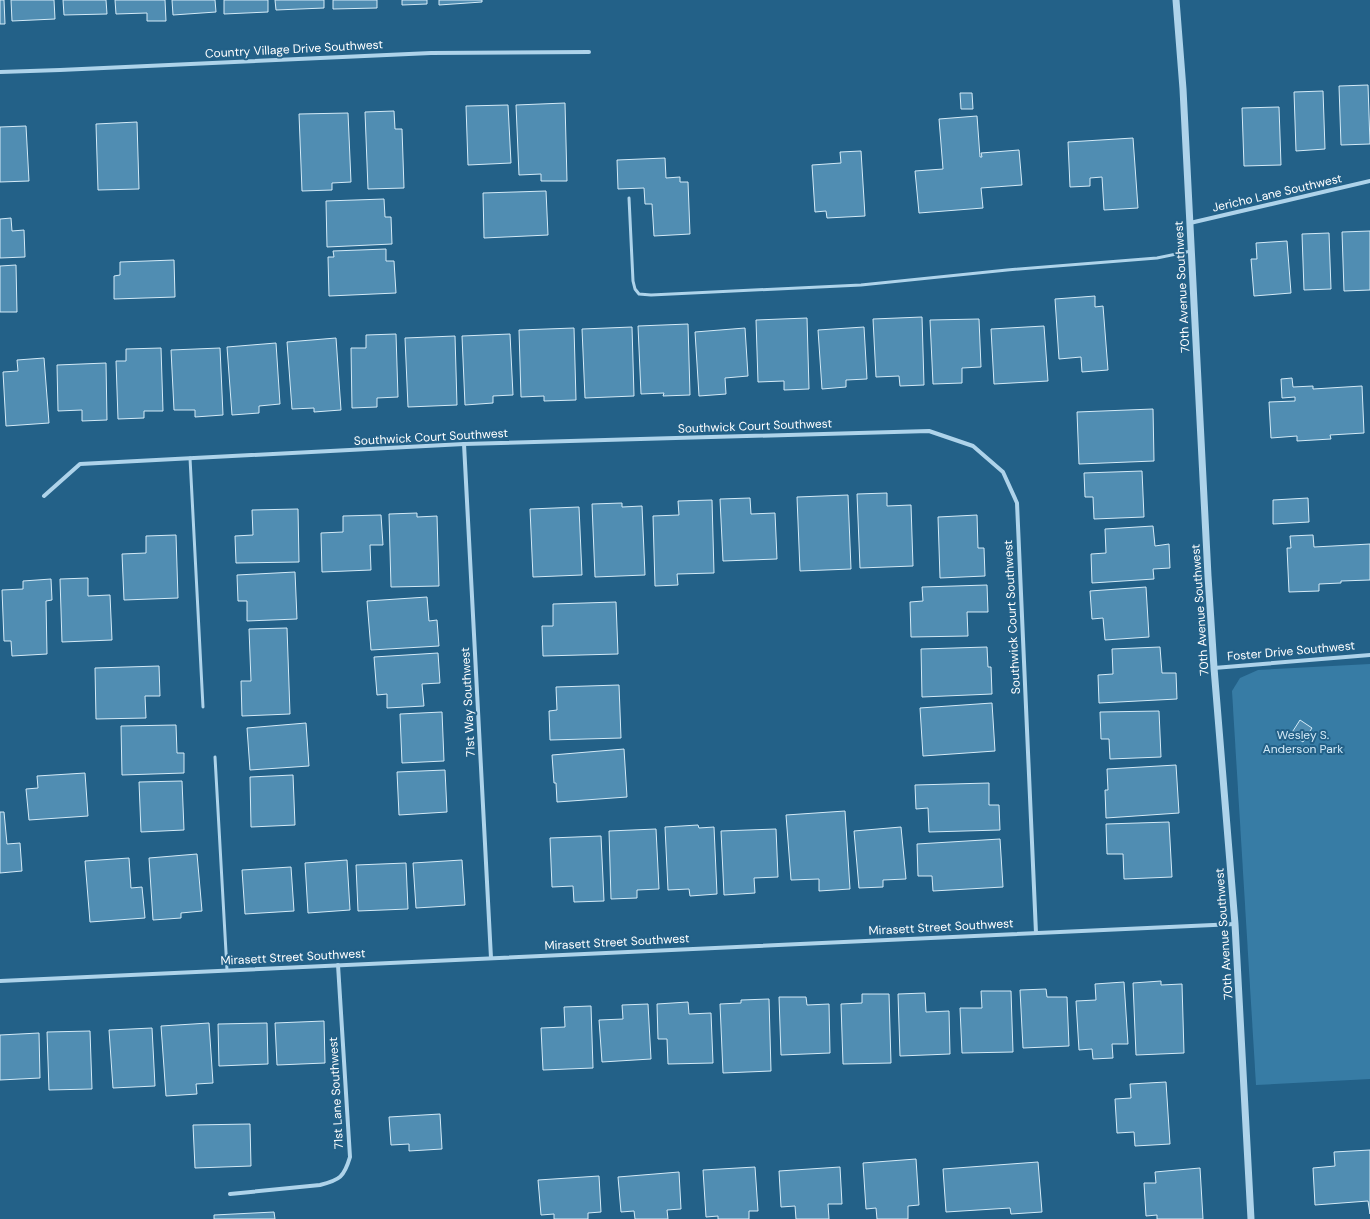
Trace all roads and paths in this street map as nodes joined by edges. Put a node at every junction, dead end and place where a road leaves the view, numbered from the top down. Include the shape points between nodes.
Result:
1 (1176, 0) edge
2 (590, 52) dead end
3 (0, 72) edge
4 (1370, 181) edge
5 (629, 198) dead end
6 (1190, 223) junction
7 (1191, 251) junction
8 (464, 444) junction
9 (190, 458) junction
10 (44, 496) dead end
11 (1370, 655) edge
12 (1214, 668) junction
13 (203, 707) dead end
14 (215, 758) dead end
15 (1235, 924) junction
16 (1036, 933) junction
17 (491, 958) junction
18 (338, 965) junction
19 (227, 970) junction
20 (0, 981) edge
21 (230, 1194) dead end
22 (1251, 1219) edge

1 - 6 street, 70th Avenue Southwest
2 - 3 street, Country Village Drive Southwest via 431,53
4 - 6 street, Jericho Lane Southwest
5 - 7 lane via 633,281 639,294 861,285 1157,258
6 - 7 street, 70th Avenue Southwest
7 - 12 street, 70th Avenue Southwest
8 - 9 street, Southwick Court Southwest
8 - 16 street, Southwick Court Southwest via 929,431 973,446 1003,472 1017,503
8 - 17 street, 71st Way Southwest
9 - 10 street, Southwick Court Southwest via 80,464
9 - 13 lane
11 - 12 street, Foster Drive Southwest
12 - 15 street, 70th Avenue Southwest
14 - 19 lane
15 - 16 street, Mirasett Street Southwest
15 - 22 street, 70th Avenue Southwest
16 - 17 street, Mirasett Street Southwest
17 - 18 street, Mirasett Street Southwest
18 - 19 street, Mirasett Street Southwest
18 - 21 street, 71st Lane Southwest via 350,1157 345,1172 334,1181 320,1185
19 - 20 street, Mirasett Street Southwest

